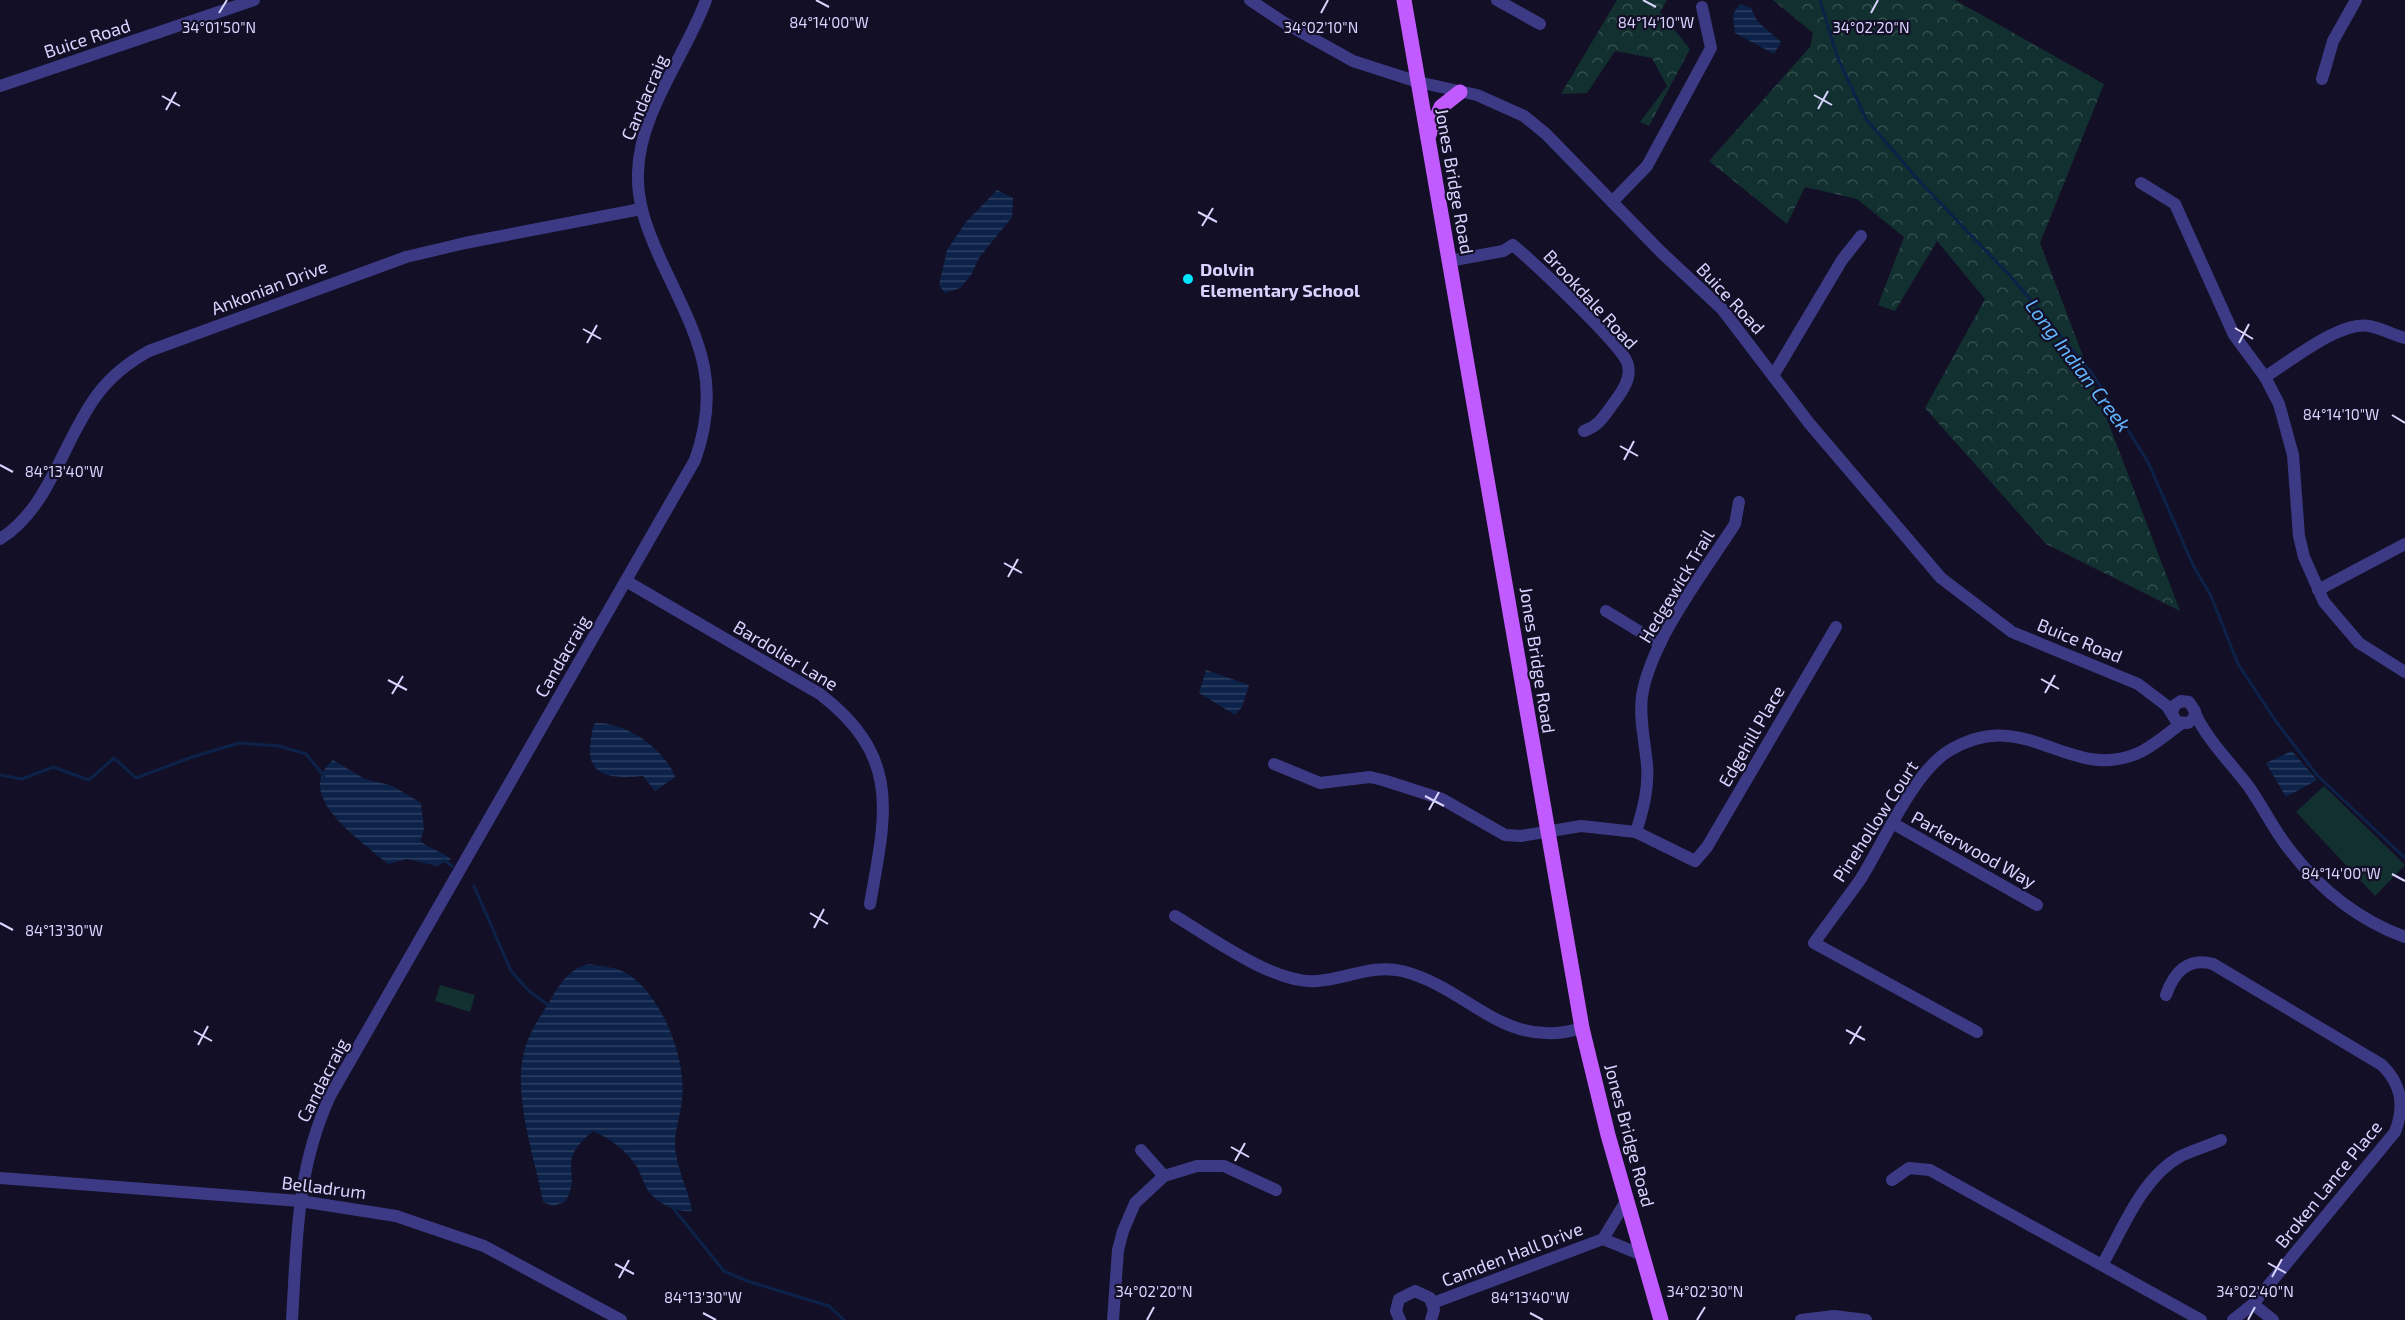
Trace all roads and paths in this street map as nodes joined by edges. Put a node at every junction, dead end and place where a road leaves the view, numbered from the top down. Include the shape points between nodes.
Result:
1 (254, 0) edge
2 (706, 0) edge
3 (1250, 0) edge
4 (1404, 0) edge
5 (1497, 0) edge
6 (2356, 0) edge
7 (232, 4) edge
8 (1702, 7) dead end
9 (1540, 24) dead end
10 (2322, 79) dead end
11 (1418, 82) junction
12 (0, 86) edge
13 (1460, 92) junction
14 (1428, 137) junction
15 (2141, 183) dead end
16 (1612, 202) junction
17 (641, 209) junction
18 (1861, 236) dead end
19 (1449, 261) junction
20 (2405, 338) edge
21 (1773, 376) junction
22 (2265, 377) junction
23 (1584, 431) dead end
24 (1739, 502) dead end
25 (0, 539) edge
26 (2405, 544) edge
27 (626, 581) junction
28 (2318, 590) junction
29 (1606, 611) dead end
30 (1836, 627) dead end
31 (1660, 644) junction
32 (2405, 672) edge
33 (2138, 684) junction
34 (2184, 700) junction
35 (2195, 712) junction
36 (2178, 719) junction
37 (2208, 735) junction
38 (1274, 764) dead end
39 (1894, 824) junction
40 (1546, 832) junction
41 (1636, 832) junction
42 (870, 904) dead end
43 (2037, 905) dead end
44 (1175, 916) dead end
45 (2405, 937) edge
46 (2166, 995) dead end
47 (1582, 1028) junction
48 (1977, 1032) dead end
49 (2221, 1140) dead end
50 (1141, 1150) dead end
51 (1164, 1176) junction
52 (0, 1178) edge
53 (1892, 1180) dead end
54 (1276, 1190) dead end
55 (300, 1201) junction
56 (1626, 1201) junction
57 (1603, 1239) junction
58 (1642, 1255) junction
59 (2102, 1265) junction
60 (1433, 1304) junction
61 (2253, 1304) junction
62 (292, 1320) edge
63 (621, 1320) edge
64 (1113, 1320) edge
65 (1400, 1320) edge
66 (1431, 1320) edge
67 (1661, 1320) edge
68 (1801, 1320) edge
69 (1866, 1320) edge
70 (2201, 1320) edge
71 (2232, 1320) edge
72 (2273, 1320) edge

1 - 7 street, Buice Road
2 - 17 street, Candacraig via 644,135 638,171
3 - 11 street, Buice Road via 1353,61
4 - 11 main road, Jones Bridge Road
5 - 9 street
6 - 10 street via 2333,40
7 - 12 street, Buice Road
8 - 16 street via 1711,48 1647,166
11 - 13 street, Buice Road
11 - 14 main road, Jones Bridge Road
13 - 14 main road via 1443,104
13 - 16 street, Buice Road via 1497,102 1524,116
14 - 19 main road, Jones Bridge Road
15 - 22 street via 2175,204 2234,335
16 - 21 street, Buice Road via 1722,309
17 - 25 street, Ankonian Drive via 406,257 149,351 120,370 97,395 27,515
17 - 27 street, Candacraig via 701,348 709,403 705,433 695,460
18 - 21 street via 1842,260
19 - 23 street, Brookdale Road via 1503,251 1513,245 1626,360 1629,374 1623,391 1596,427
19 - 40 main road, Jones Bridge Road
20 - 22 street via 2368,319 2333,334
21 - 33 street, Buice Road via 1941,578 2012,632
22 - 28 street via 2289,433 2299,536
24 - 31 street, Hedgewick Trail via 1735,524
26 - 28 street
27 - 42 street, Bardolier Lane via 820,694 857,728 876,764 884,801
27 - 55 street, Candacraig via 330,1096 309,1149
28 - 32 street via 2340,624 2359,643
29 - 31 street
30 - 41 street, Edgehill Place via 1707,847 1695,861
31 - 41 street, Hedgewick Trail via 1642,697 1647,782
33 - 34 street, Buice Road
33 - 36 street, Buice Road
34 - 35 street, Buice Road via 2192,704
34 - 36 street via 2175,705
35 - 36 street via 2191,721
35 - 37 street, Buice Road
36 - 37 street, Buice Road
36 - 39 street, Pinehollow Court via 2158,741 2135,754 2103,760 2079,758 2028,738 2004,734 1965,743 1929,767
37 - 45 street, Buice Road via 2314,879 2355,912
38 - 40 street via 1320,783 1370,777 1383,780 1442,799 1505,835
39 - 43 street, Parkerwood Way
39 - 48 street, Pinehollow Court via 1814,943
40 - 41 street via 1581,826
40 - 47 main road, Jones Bridge Road
44 - 47 street via 1288,978 1318,981 1373,970 1401,970 1424,978 1519,1030 1551,1035
46 - 61 street, Broken Lance Place via 2172,979 2184,967 2202,961 2213,964 2382,1065 2401,1091 2402,1112 2394,1132
47 - 56 main road, Jones Bridge Road
49 - 59 street via 2181,1156 2157,1175
50 - 51 street
51 - 54 street via 1197,1166 1224,1166
51 - 64 street via 1135,1203 1123,1231
52 - 55 street, Belladrum
53 - 59 street via 1909,1168 1930,1170
55 - 62 street, Candacraig
55 - 63 street, Belladrum via 384,1213 441,1229 531,1269
56 - 57 street, Camden Hall Drive
56 - 58 main road, Jones Bridge Road
57 - 58 street, Camden Hall Drive
57 - 60 street, Camden Hall Drive
58 - 67 main road, Jones Bridge Road
59 - 70 street
60 - 65 street, Camden Hall Drive via 1421,1291 1409,1292 1397,1305
60 - 66 street, Camden Hall Drive
61 - 71 street, Broken Lance Place
61 - 72 street
68 - 69 street via 1834,1316

